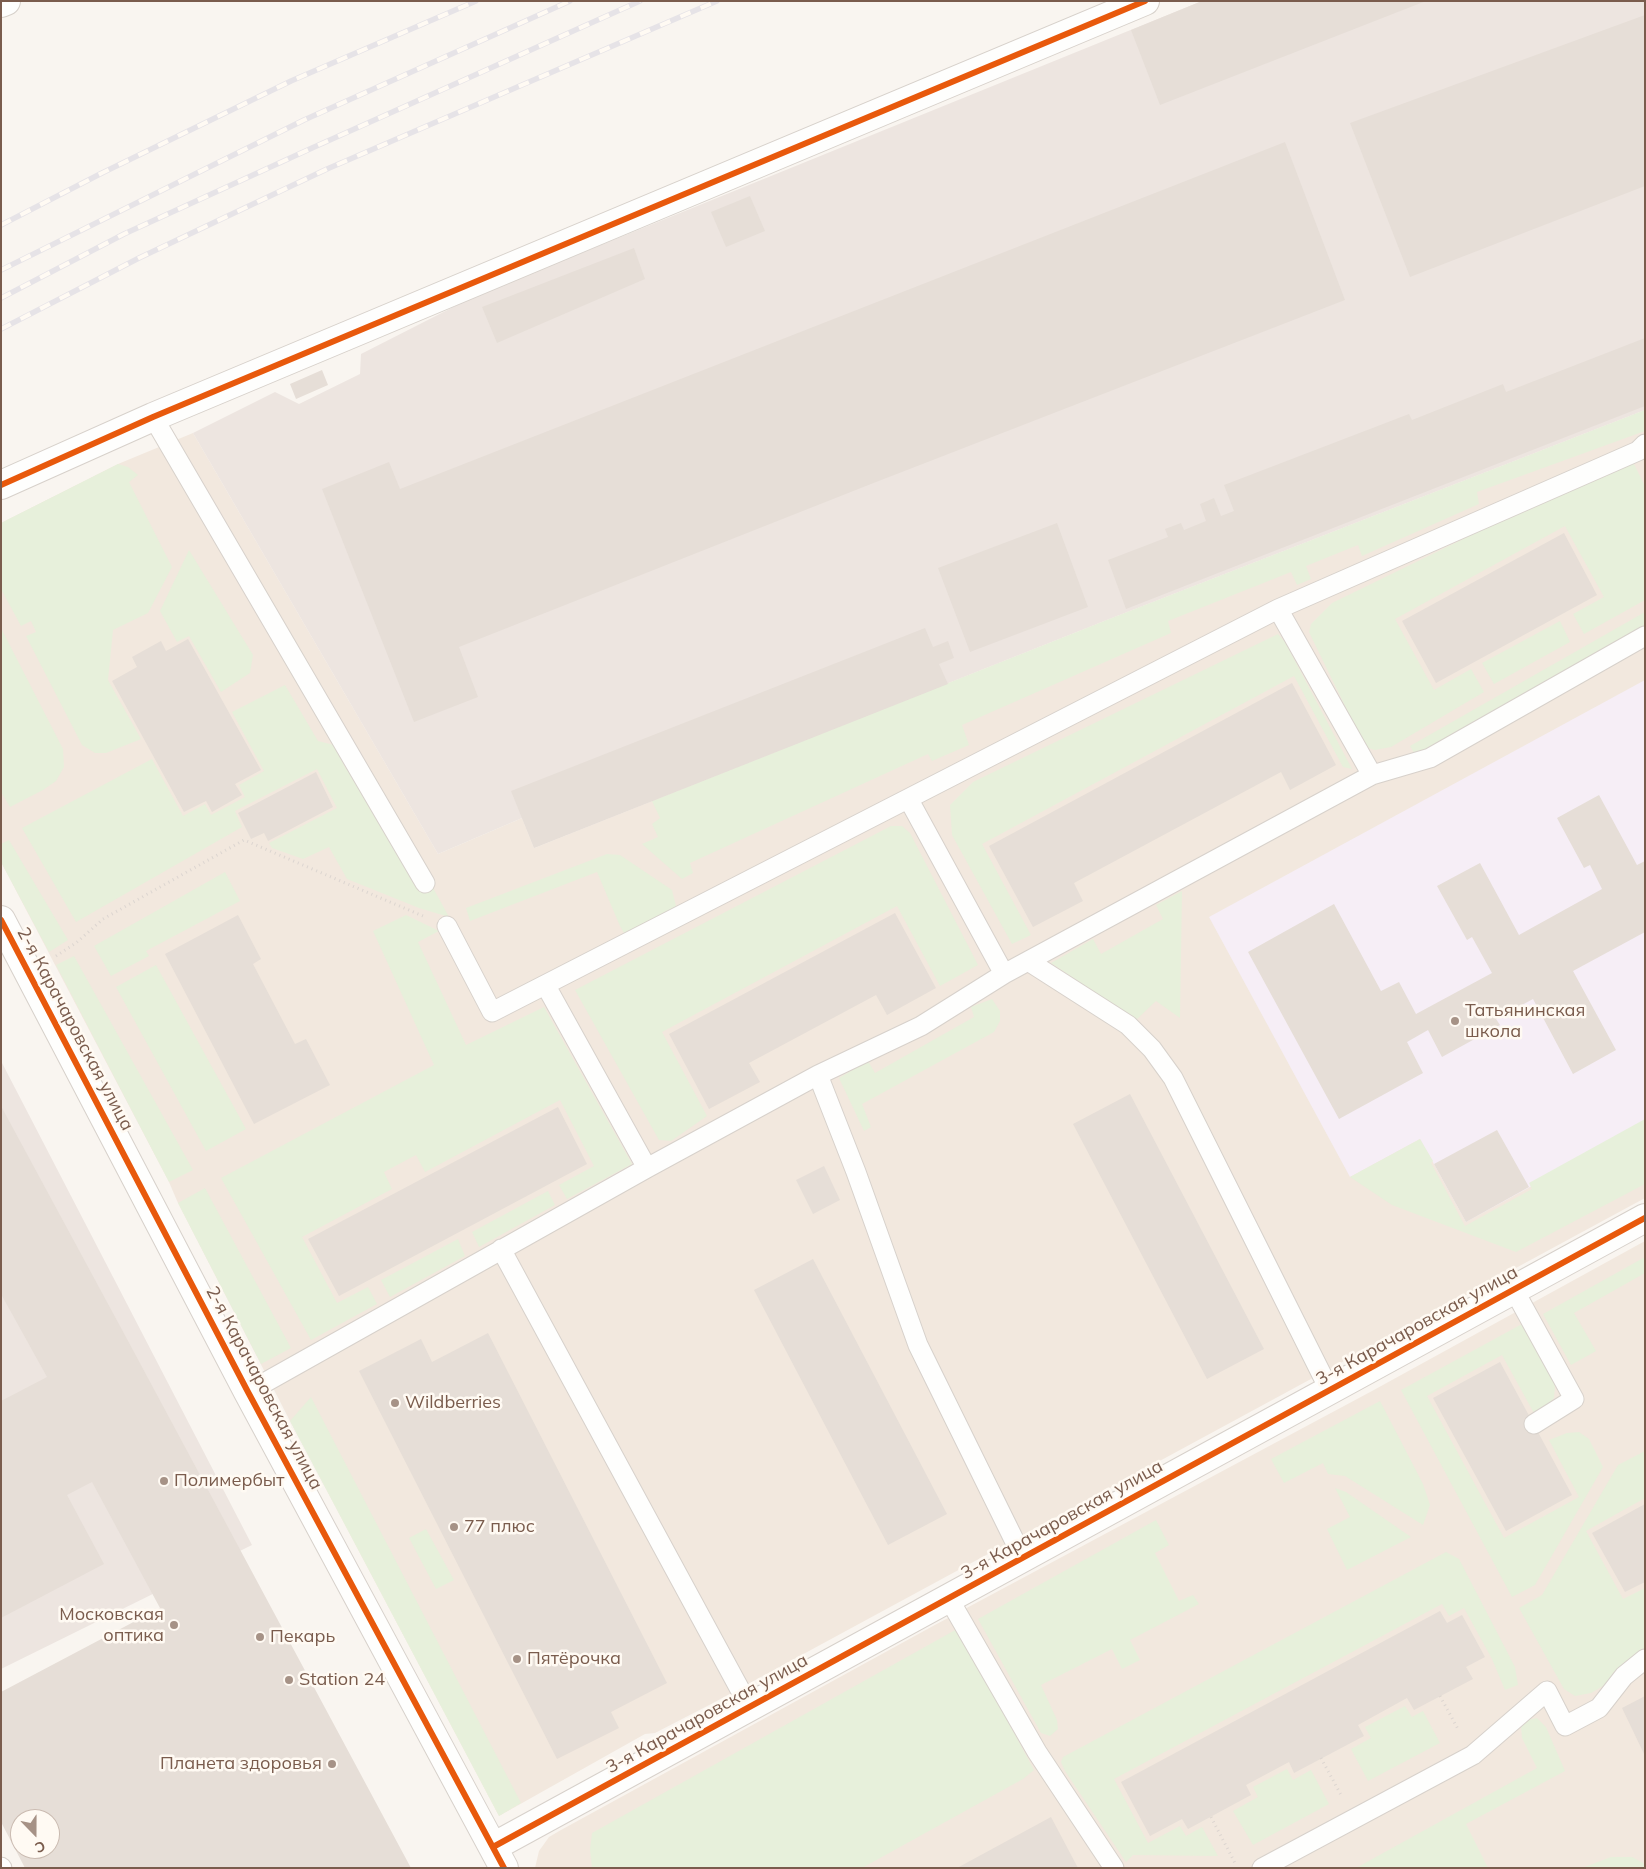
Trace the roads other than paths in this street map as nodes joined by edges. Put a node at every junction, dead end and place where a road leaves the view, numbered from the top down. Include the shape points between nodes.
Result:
1 (6, 1) edge
2 (1145, 1) edge
3 (1, 3) edge
4 (153, 416) junction
5 (1643, 453) edge
6 (1, 485) edge
7 (1278, 609) junction
8 (1645, 636) edge
9 (1372, 775) junction
10 (909, 800) junction
11 (425, 883) dead end
12 (1, 920) edge
13 (447, 926) road end
14 (1028, 961) junction
15 (1004, 974) junction
16 (546, 986) junction
17 (818, 1075) junction
18 (647, 1168) junction
19 (1645, 1218) edge
20 (501, 1249) junction
21 (1514, 1290) junction
22 (1330, 1391) junction
23 (248, 1392) junction
24 (1534, 1424) dead end
25 (1023, 1558) junction
26 (949, 1599) junction
27 (1645, 1658) edge
28 (750, 1708) junction
29 (498, 1858) edge
30 (1114, 1868) edge
31 (1262, 1868) edge

1 - 3 street
2 - 4 street
4 - 6 street
4 - 11 lane
5 - 7 lane
7 - 9 lane
7 - 10 lane
8 - 9 lane via 1430,758
9 - 14 lane
10 - 15 lane
10 - 16 lane
12 - 23 street, 2-я Карачаровская улица
13 - 16 lane via 492,1012
14 - 15 lane
14 - 22 lane via 1128,1025 1152,1049 1172,1078
15 - 17 lane via 921,1026
16 - 18 lane
17 - 18 lane
17 - 25 lane via 918,1345
18 - 20 lane
19 - 21 street, 3-я Карачаровская улица
20 - 23 lane
20 - 28 lane
21 - 22 street, 3-я Карачаровская улица
21 - 24 lane via 1574,1399
22 - 25 street, 3-я Карачаровская улица
23 - 29 street, 2-я Карачаровская улица
25 - 26 street, 3-я Карачаровская улица
26 - 28 street, 3-я Карачаровская улица
26 - 30 lane via 1037,1752
27 - 31 lane via 1624,1676 1599,1708 1565,1726 1547,1691 1473,1755
28 - 29 street, 3-я Карачаровская улица

